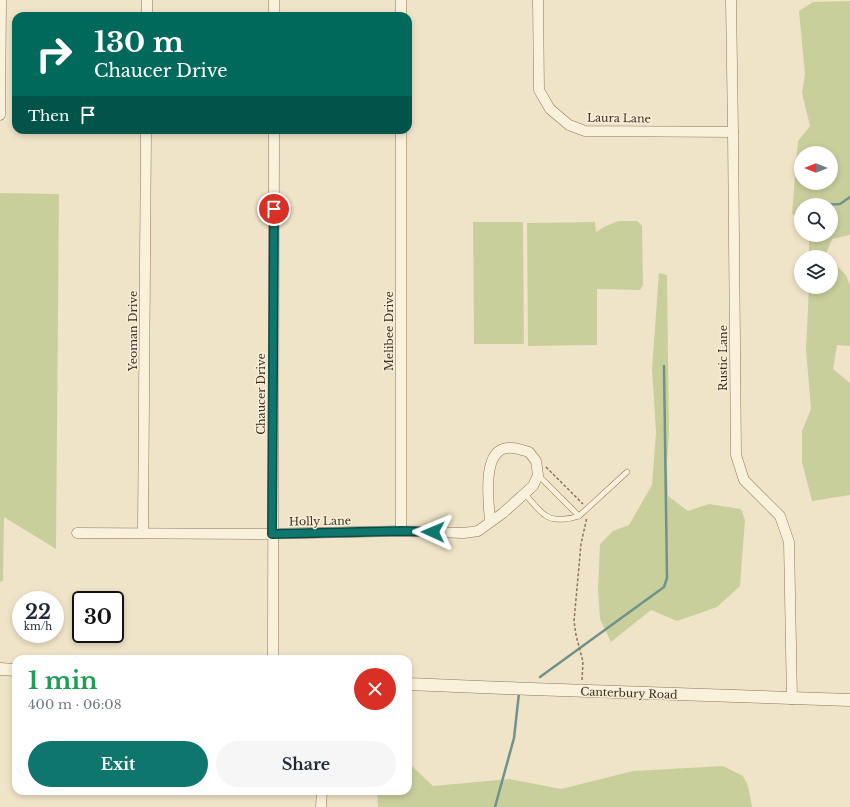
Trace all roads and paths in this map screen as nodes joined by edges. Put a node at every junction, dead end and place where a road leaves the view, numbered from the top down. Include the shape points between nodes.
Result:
1 (1, 0) edge
2 (147, 0) edge
3 (274, 0) edge
4 (402, 0) edge
5 (538, 0) edge
6 (731, 0) edge
7 (146, 12) edge
8 (274, 12) edge
9 (402, 12) edge
10 (0, 115) edge
11 (733, 132) junction
12 (146, 134) edge
13 (274, 134) edge
14 (402, 134) edge
15 (536, 462) junction
16 (627, 472) dead end
17 (538, 475) junction
18 (525, 494) junction
19 (586, 510) junction
20 (580, 516) junction
21 (490, 522) junction
22 (402, 531) junction
23 (77, 533) dead end
24 (143, 533) junction
25 (272, 534) junction
26 (273, 655) edge
27 (0, 669) edge
28 (12, 670) edge
29 (582, 680) dead end
30 (412, 684) edge
31 (792, 699) junction
32 (850, 700) edge
33 (322, 795) edge
34 (321, 807) edge

1 - 10 street
2 - 7 street
3 - 8 street
4 - 9 street
5 - 11 street, Laura Lane via 539,90 550,109 569,125 585,131
6 - 11 street, Rustic Lane
11 - 31 street, Rustic Lane via 736,455 744,480 780,516 789,542
12 - 24 street, Yeoman Drive
13 - 25 street, Chaucer Drive
14 - 22 street, Melibee Drive
15 - 17 street
15 - 19 path via 542,463
15 - 21 street via 529,452 506,448 496,453 490,463 488,476
16 - 19 lane
17 - 18 street, Holly Lane via 533,486
17 - 20 lane
18 - 20 lane via 546,516
18 - 21 street, Holly Lane
19 - 20 lane
19 - 29 path via 587,523 581,544 574,621 583,662
21 - 22 street, Holly Lane via 478,531 464,533
22 - 25 street, Holly Lane
23 - 24 street, Holly Lane
24 - 25 street, Holly Lane
25 - 26 street, Chaucer Drive
27 - 28 street
30 - 31 street, Canterbury Road
31 - 32 street, Canterbury Road
33 - 34 street

